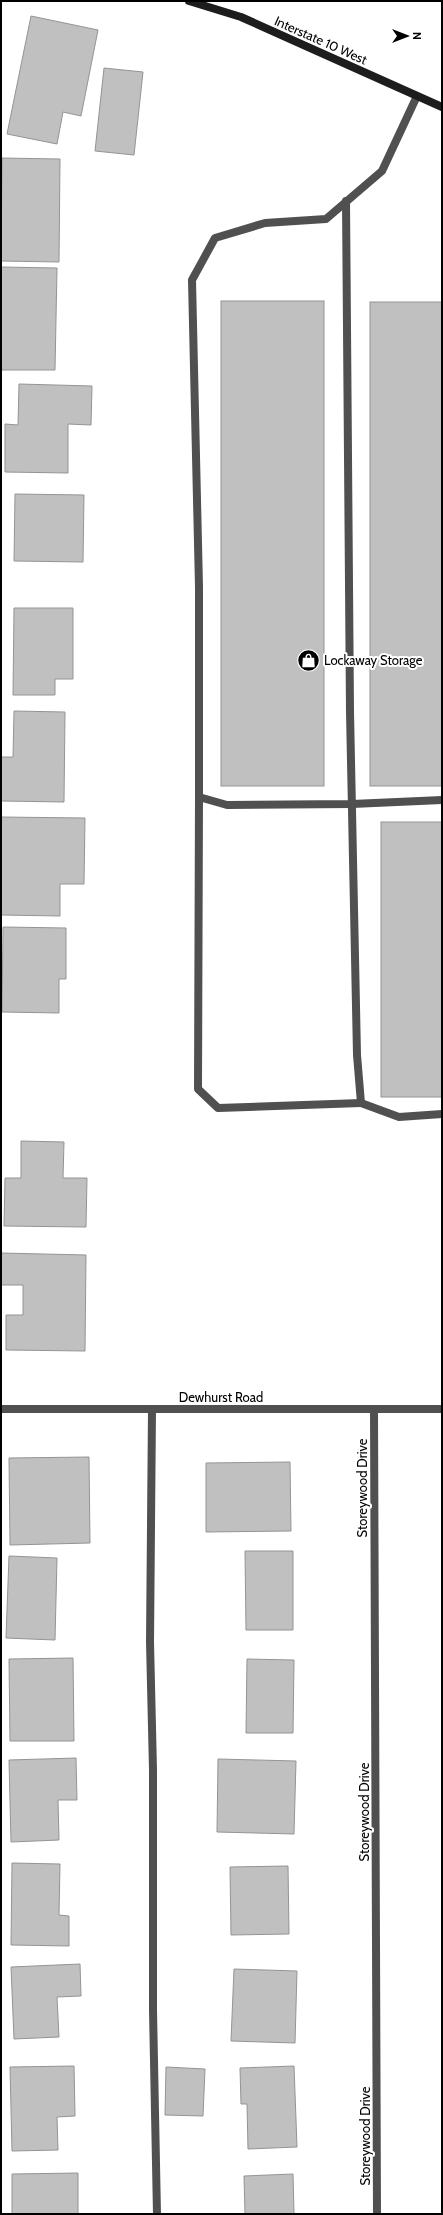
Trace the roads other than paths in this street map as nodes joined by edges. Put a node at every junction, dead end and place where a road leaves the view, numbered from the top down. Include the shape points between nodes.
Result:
1 (189, 1) edge
2 (417, 96) junction
3 (442, 107) edge
4 (346, 201) junction
5 (198, 797) junction
6 (442, 800) edge
7 (352, 804) junction
8 (361, 1103) junction
9 (442, 1114) edge
10 (1, 1409) edge
11 (152, 1409) junction
12 (374, 1409) junction
13 (442, 1409) edge
14 (157, 2214) edge
15 (377, 2214) edge

1 - 2 main road, Interstate 10 West via 241,17
2 - 3 main road, Interstate 10 West
2 - 4 street via 382,171
4 - 5 street via 326,219 265,223 215,238 192,280 199,587
4 - 7 street
5 - 7 street via 228,805
5 - 8 street via 198,1090 218,1108
6 - 7 street
7 - 8 street via 357,1055
8 - 9 street via 399,1117
10 - 11 street, Dewhurst Road
11 - 12 street, Dewhurst Road
11 - 14 street via 150,1642
12 - 13 street, Dewhurst Road
12 - 15 street, Storeywood Drive

